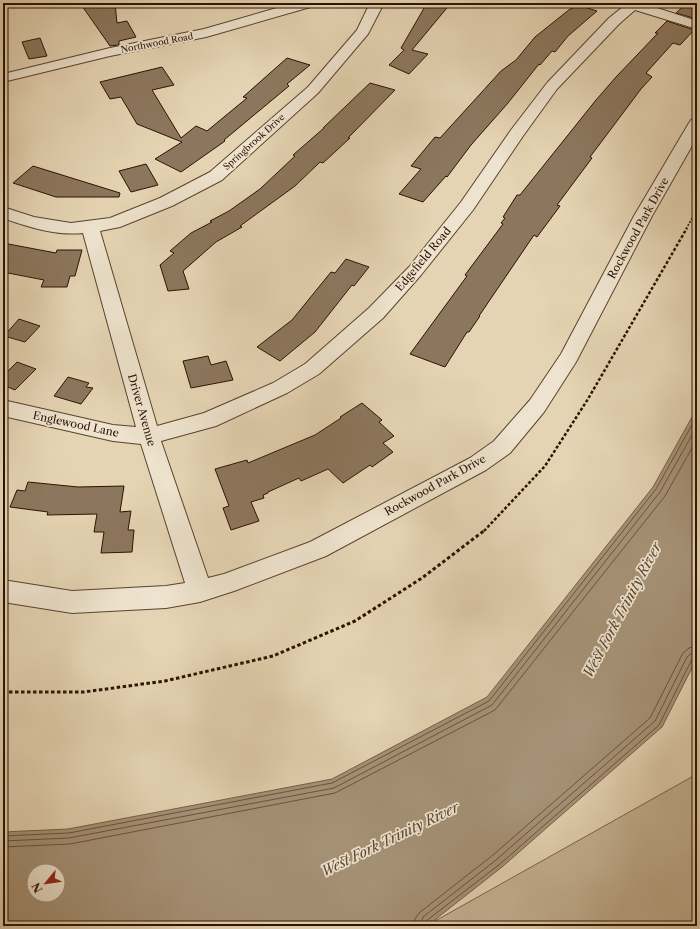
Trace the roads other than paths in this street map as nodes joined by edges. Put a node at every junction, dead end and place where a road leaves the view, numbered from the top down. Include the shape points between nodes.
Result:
1 (309, 3) edge
2 (377, 3) edge
3 (632, 4) edge
4 (697, 25) edge
5 (3, 78) edge
6 (697, 123) edge
7 (3, 212) edge
8 (90, 228) junction
9 (3, 408) edge
10 (149, 436) junction
11 (3, 591) edge
12 (200, 591) junction

1 - 5 street, Northwood Road via 206,33 110,52
2 - 8 street, Springbrook Drive via 363,31 313,90 216,176 166,202 114,223
3 - 4 street
3 - 10 street, Edgefield Road via 552,86 467,206 415,271 376,313 312,369 280,388 209,420
6 - 12 street, Rockwood Park Drive via 643,216 569,357 537,406 502,447 478,464 318,549
7 - 8 street, Springbrook Drive via 37,223 71,229
8 - 10 street, Driver Avenue
9 - 10 street, Englewood Lane via 113,433
10 - 12 street, Driver Avenue
11 - 12 street, Rockwood Park Drive via 72,602 166,597

